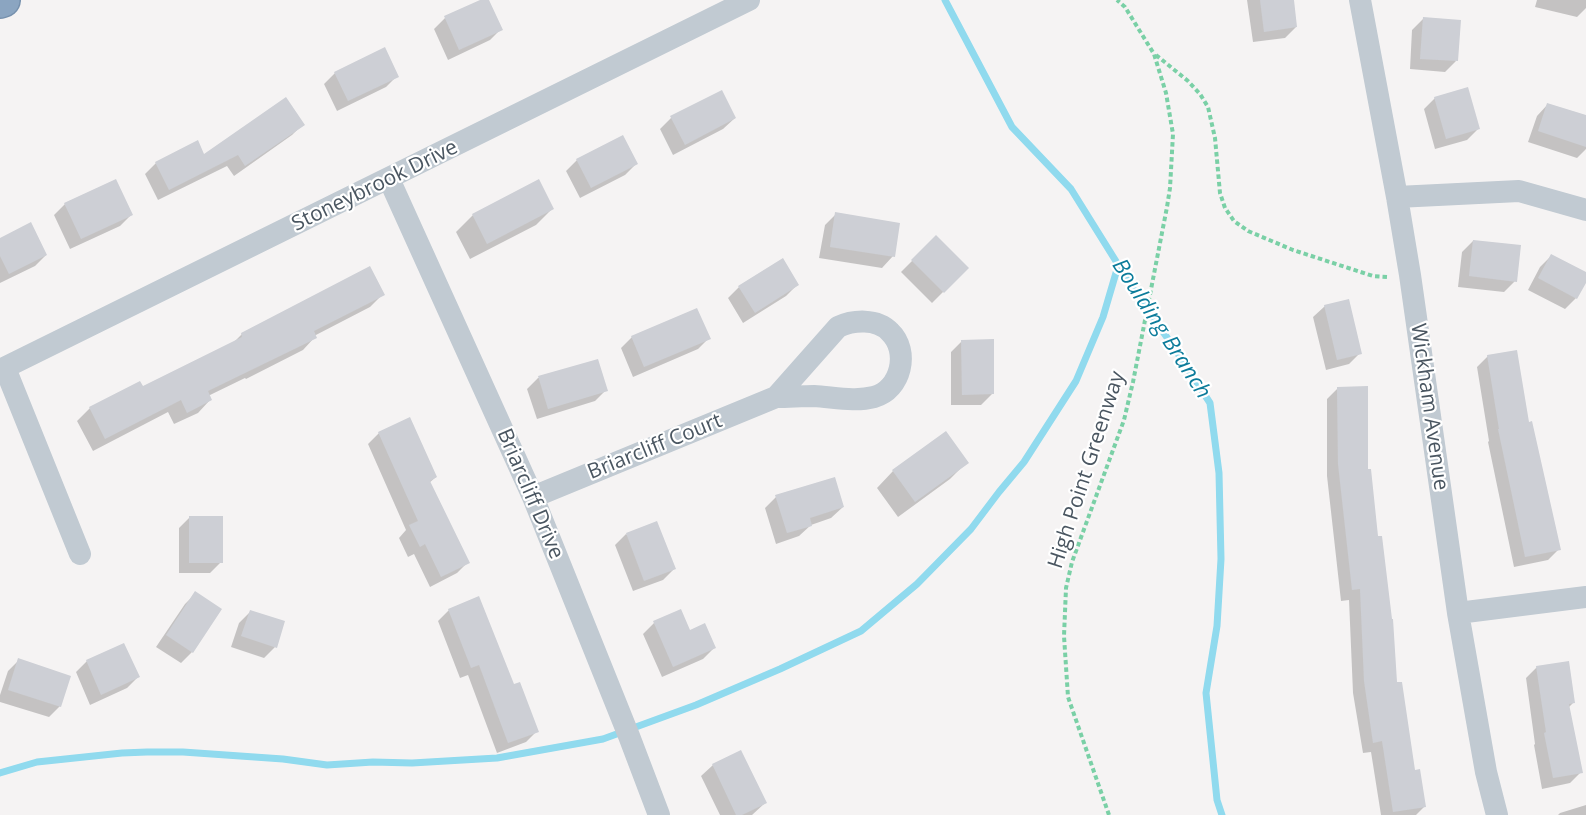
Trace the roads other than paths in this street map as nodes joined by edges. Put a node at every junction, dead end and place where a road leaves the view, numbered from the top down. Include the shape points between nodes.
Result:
1 (749, 0) edge
2 (1360, 0) edge
3 (389, 179) junction
4 (1397, 196) junction
5 (1586, 210) edge
6 (3, 369) edge
7 (776, 397) junction
8 (533, 497) junction
9 (80, 554) dead end
10 (1586, 597) edge
11 (1458, 613) junction
12 (659, 815) edge
13 (1497, 815) edge

1 - 3 street, Stoneybrook Drive
2 - 4 street, Wickham Avenue
3 - 6 street, Stoneybrook Drive
3 - 8 street, Briarcliff Drive
4 - 5 street via 1519,191
4 - 11 street, Wickham Avenue
6 - 9 street
7 - 7 street, Briarcliff Court via 875,397 898,378 899,346 890,332 877,324 849,322 838,327
7 - 8 street, Briarcliff Court
8 - 12 street, Briarcliff Drive
10 - 11 street
11 - 13 street, Wickham Avenue

